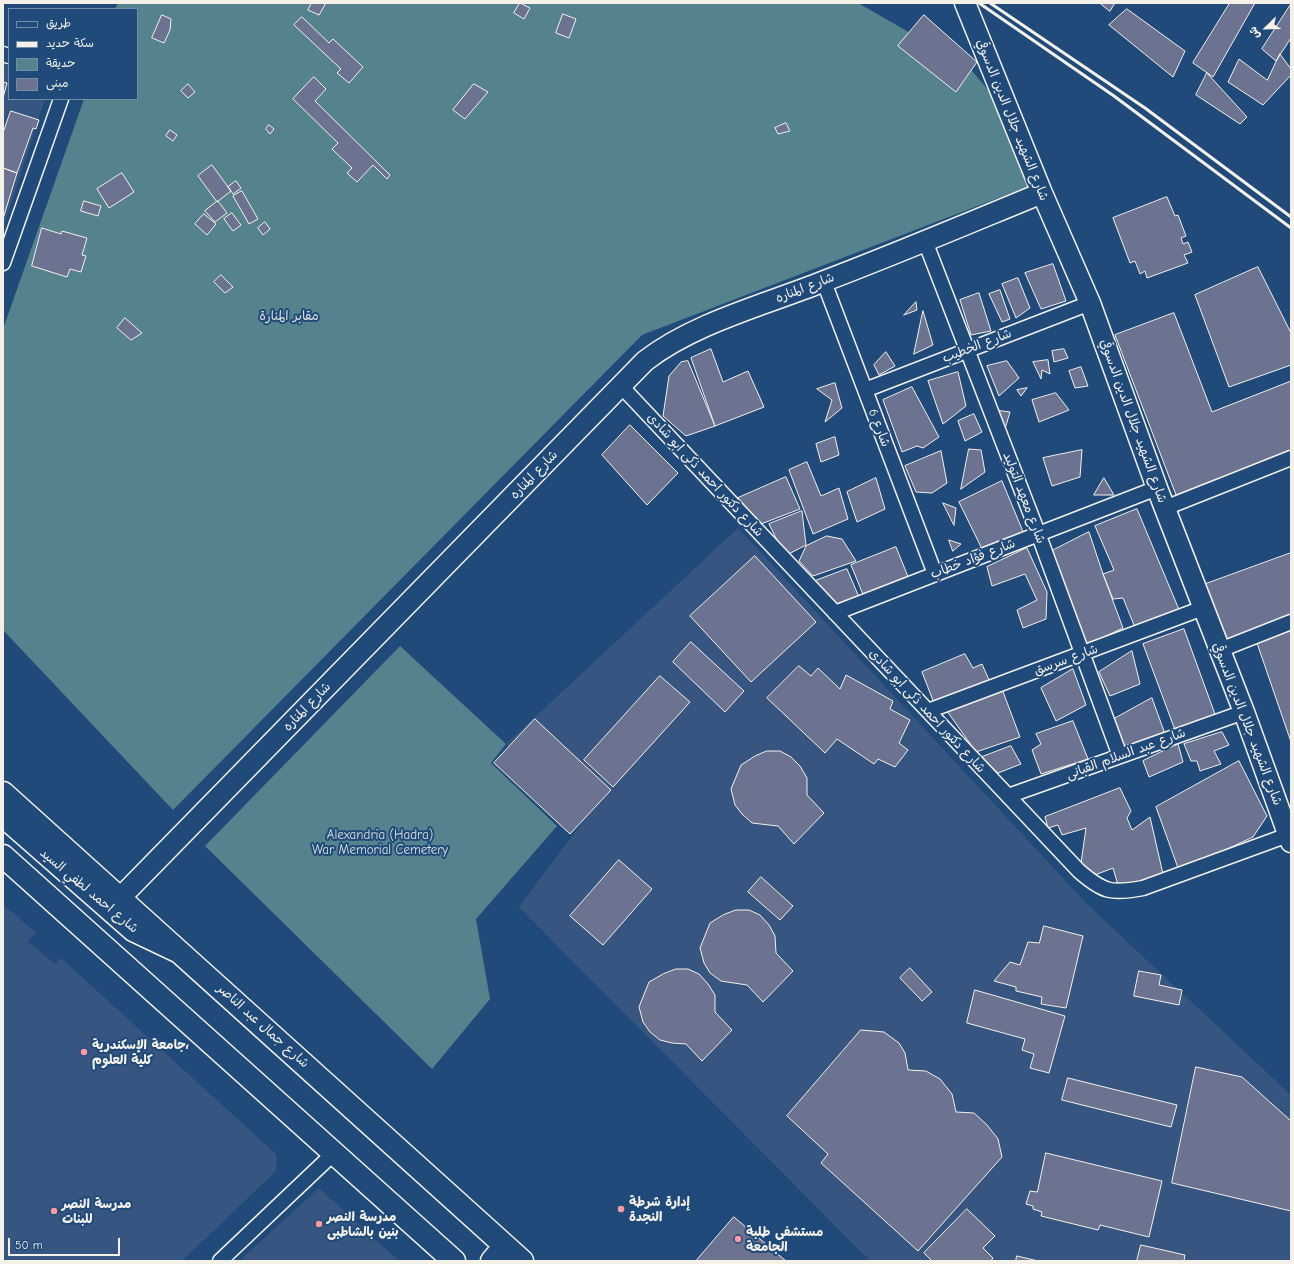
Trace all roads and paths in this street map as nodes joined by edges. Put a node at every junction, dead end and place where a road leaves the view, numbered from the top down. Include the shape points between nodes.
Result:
1 (965, 3) edge
2 (61, 100) edge
3 (1042, 193) junction
4 (925, 240) junction
5 (3, 263) edge
6 (824, 282) junction
7 (1090, 303) junction
8 (967, 350) junction
9 (621, 386) junction
10 (865, 390) junction
11 (1291, 458) edge
12 (1157, 488) junction
13 (1165, 508) junction
14 (1038, 534) junction
15 (935, 574) junction
16 (1203, 608) junction
17 (834, 613) junction
18 (1291, 622) edge
19 (1220, 650) junction
20 (1082, 654) junction
21 (928, 711) junction
22 (1244, 712) junction
23 (1120, 756) junction
24 (3, 793) edge
25 (1008, 796) junction
26 (3, 817) edge
27 (1290, 838) edge
28 (3, 856) edge
29 (120, 898) junction
30 (182, 954) junction
31 (334, 1154) junction
32 (499, 1254) edge
33 (220, 1261) edge
34 (454, 1261) edge
35 (522, 1261) edge

1 - 3 street, شارع الشهيد جلال الدين الدسوقي
2 - 5 street
3 - 4 street, شارع المناره
3 - 7 street, شارع الشهيد جلال الدين الدسوقي
4 - 6 street, شارع المناره
4 - 8 street, شارع معهد التوليد
6 - 9 street, شارع المناره via 686,334 645,361
6 - 10 street, شارع 6
7 - 8 street, شارع الخطيب
7 - 12 street, شارع الشهيد جلال الدين الدسوقي
8 - 10 street, شارع الخطيب
8 - 14 street, شارع معهد التوليد
9 - 17 street, شارع دكتور احمد ذكى ابو شادى
9 - 29 street, شارع المناره
10 - 15 street, شارع 6
11 - 13 street
12 - 13 street, شارع الشهيد جلال الدين الدسوقي
12 - 14 street, شارع فؤاد خطاب
13 - 16 street, شارع الشهيد جلال الدين الدسوقي
14 - 15 street, شارع فؤاد خطاب
14 - 20 street, شارع معهد التوليد
15 - 17 street, شارع فؤاد خطاب
16 - 19 street, شارع الشهيد جلال الدين الدسوقي
16 - 20 street, شارع سرسق
17 - 21 street, شارع دكتور احمد ذكى ابو شادى
18 - 19 street
19 - 22 street, شارع الشهيد جلال الدين الدسوقي
20 - 21 street, شارع سرسق
20 - 23 street, شارع معهد التوليد
21 - 25 street, شارع دكتور احمد ذكى ابو شادى
22 - 23 street, شارع عبد السلام القبانى
22 - 27 street, شارع الشهيد جلال الدين الدسوقي
23 - 25 street, شارع عبد السلام القبانى
24 - 29 main road, شارع جمال عبد الناصر
25 - 27 street, شارع دكتور احمد ذكى ابو شادى via 1097,887 1120,892 1143,888
26 - 30 street, شارع احمد لطفي السيد via 133,931
28 - 31 main road
29 - 30 main road, شارع جمال عبد الناصر
30 - 32 main road, شارع جمال عبد الناصر
31 - 33 street
31 - 34 main road
32 - 35 main road, شارع جمال عبد الناصر

